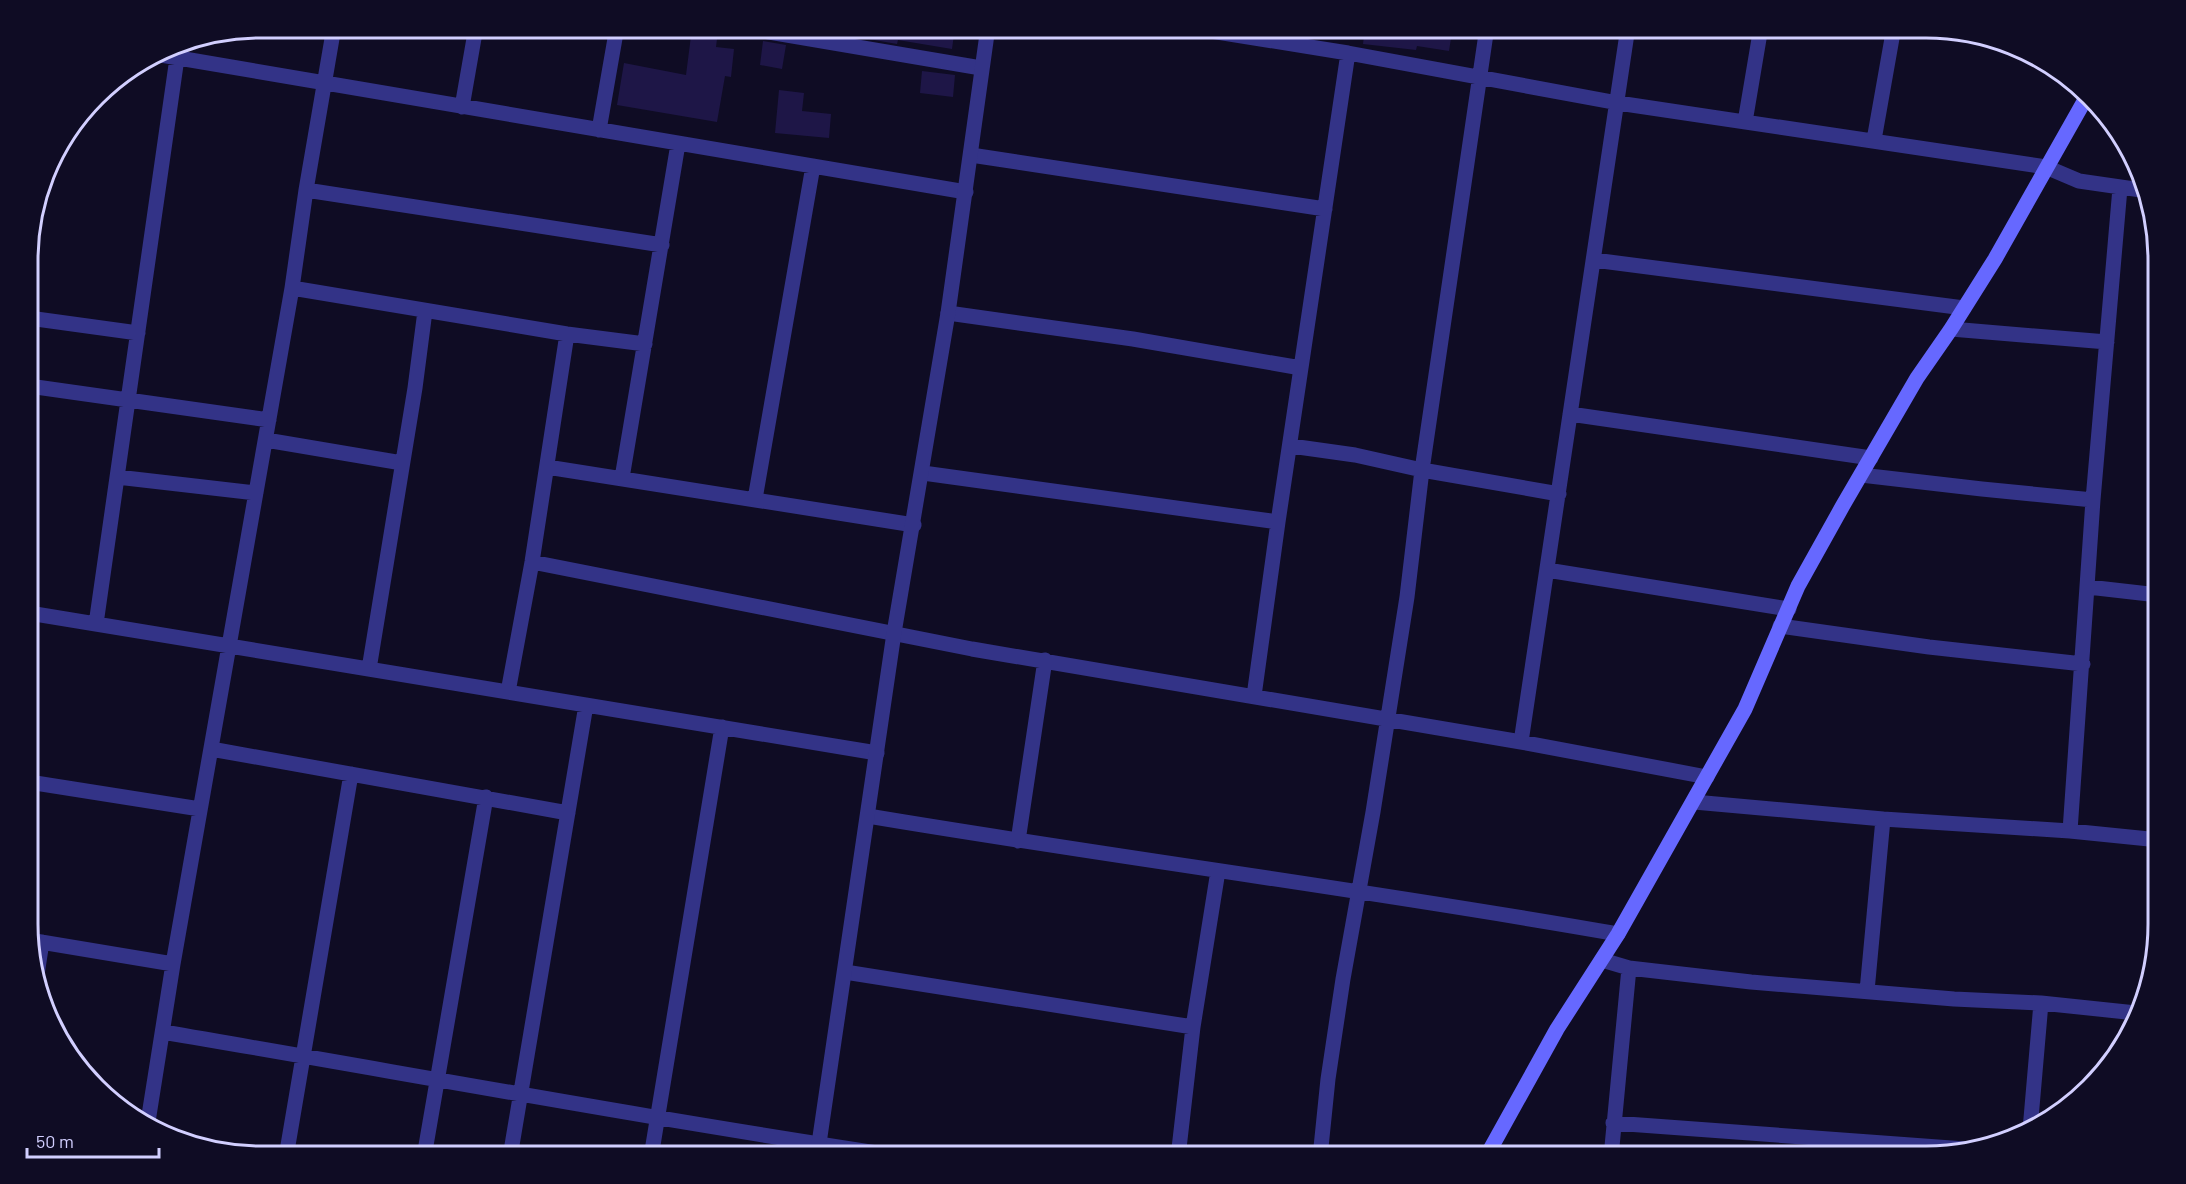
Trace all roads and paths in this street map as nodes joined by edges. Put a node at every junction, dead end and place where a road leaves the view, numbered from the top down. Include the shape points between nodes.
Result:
1 (332, 38) edge
2 (474, 38) edge
3 (615, 38) edge
4 (804, 38) edge
5 (986, 38) edge
6 (1255, 38) edge
7 (1486, 38) edge
8 (1627, 38) edge
9 (1759, 38) edge
10 (1892, 38) edge
11 (1348, 53) junction
12 (169, 56) edge
13 (177, 58) junction
14 (981, 68) junction
15 (1481, 77) junction
16 (325, 83) junction
17 (2084, 102) edge
18 (1618, 103) junction
19 (462, 107) junction
20 (1745, 122) junction
21 (599, 130) junction
22 (1874, 140) junction
23 (678, 144) junction
24 (971, 155) junction
25 (813, 166) junction
26 (2046, 167) junction
27 (2120, 188) junction
28 (306, 190) junction
29 (2138, 190) edge
30 (966, 192) junction
31 (1324, 209) junction
32 (662, 244) junction
33 (1594, 260) junction
34 (292, 288) junction
35 (1964, 308) junction
36 (425, 311) junction
37 (948, 313) junction
38 (38, 319) edge
39 (1951, 329) junction
40 (138, 333) junction
41 (567, 334) junction
42 (2107, 342) junction
43 (645, 344) junction
44 (1301, 368) junction
45 (38, 387) edge
46 (128, 400) junction
47 (1570, 414) junction
48 (269, 420) junction
49 (266, 440) junction
50 (1291, 446) junction
51 (1871, 458) junction
52 (402, 463) junction
53 (547, 467) junction
54 (1422, 470) junction
55 (923, 473) junction
56 (1861, 475) junction
57 (117, 477) junction
58 (622, 478) junction
59 (256, 493) junction
60 (1559, 494) junction
61 (755, 499) junction
62 (2093, 500) junction
63 (1278, 522) junction
64 (914, 525) junction
65 (532, 562) junction
66 (1547, 570) junction
67 (2088, 587) junction
68 (2148, 594) edge
69 (1789, 609) junction
70 (38, 614) edge
71 (96, 624) junction
72 (1780, 626) junction
73 (894, 633) junction
74 (231, 646) junction
75 (1045, 660) junction
76 (2083, 664) junction
77 (369, 669) junction
78 (508, 692) junction
79 (1254, 696) junction
80 (586, 705) junction
81 (1386, 720) junction
82 (722, 727) junction
83 (1521, 742) junction
84 (211, 749) junction
85 (877, 753) junction
86 (351, 774) junction
87 (1707, 777) junction
88 (38, 783) edge
89 (486, 798) junction
90 (1694, 802) junction
91 (200, 808) junction
92 (568, 813) junction
93 (868, 816) junction
94 (1883, 819) junction
95 (2070, 831) junction
96 (2148, 839) edge
97 (1018, 841) junction
98 (1218, 871) junction
99 (1358, 891) junction
100 (1618, 934) junction
101 (38, 941) edge
102 (1602, 960) junction
103 (173, 964) junction
104 (1629, 968) junction
105 (845, 972) junction
106 (1867, 991) junction
107 (2041, 1003) junction
108 (2131, 1012) edge
109 (1193, 1027) junction
110 (163, 1032) junction
111 (303, 1056) junction
112 (439, 1078) junction
113 (521, 1094) junction
114 (149, 1117) edge
115 (657, 1118) junction
116 (2031, 1121) edge
117 (1613, 1123) junction
118 (287, 1146) edge
119 (426, 1146) edge
120 (512, 1146) edge
121 (653, 1146) edge
122 (798, 1146) edge
123 (819, 1146) edge
124 (1179, 1146) edge
125 (1321, 1146) edge
126 (1492, 1146) edge
127 (1612, 1146) edge
128 (1924, 1146) edge

1 - 16 street
2 - 19 street
3 - 21 street
4 - 14 street
5 - 14 street
6 - 11 street
7 - 15 street
8 - 18 street
9 - 20 street
10 - 22 street
11 - 15 street
11 - 31 street
12 - 13 street
13 - 16 street
13 - 40 street
14 - 24 street
15 - 18 street
15 - 54 street
16 - 19 street
16 - 28 street
17 - 26 main road
18 - 20 street
18 - 33 street
19 - 21 street
20 - 22 street
21 - 23 street
22 - 26 street
23 - 25 street
23 - 32 street
24 - 30 street
24 - 31 street
25 - 30 street
25 - 61 street
26 - 27 street via 2079,181
26 - 35 main road
27 - 29 street
27 - 42 street
28 - 32 street
28 - 34 street
30 - 37 street
31 - 44 street
32 - 43 street
33 - 35 street
33 - 47 street
34 - 36 street
34 - 48 street
35 - 39 main road
36 - 41 street
36 - 52 street
37 - 44 street
37 - 55 street
38 - 40 street
39 - 42 street
39 - 51 main road via 1917,378
40 - 46 street
41 - 43 street
41 - 53 street
42 - 62 street
43 - 58 street
44 - 50 street
45 - 46 street
46 - 48 street
46 - 57 street
47 - 51 street
47 - 60 street
48 - 49 street
49 - 52 street
49 - 59 street
50 - 54 street
50 - 63 street
51 - 56 main road
52 - 77 street
53 - 58 street
53 - 65 street
54 - 60 street
54 - 81 street via 1407,597
55 - 63 street
55 - 64 street
56 - 62 street
56 - 69 main road
57 - 59 street
57 - 71 street
58 - 61 street
59 - 74 street
60 - 66 street
61 - 64 street
62 - 67 street
63 - 79 street
64 - 73 street
65 - 73 street
65 - 78 street
66 - 69 street
66 - 83 street
67 - 68 street
67 - 76 street
69 - 72 main road
70 - 71 street
71 - 74 street
72 - 76 street
72 - 87 main road via 1745,709
73 - 75 street
73 - 85 street
74 - 77 street
74 - 84 street
75 - 79 street
75 - 97 street
76 - 95 street
77 - 78 street
78 - 80 street
79 - 81 street
80 - 82 street
80 - 92 street
81 - 83 street
81 - 99 street
82 - 85 street
82 - 115 street
83 - 87 street
84 - 86 street
84 - 91 street
85 - 93 street
86 - 89 street
86 - 111 street
87 - 90 main road
88 - 91 street
89 - 92 street
89 - 112 street
90 - 94 street
90 - 100 main road
91 - 103 street
92 - 113 street
93 - 97 street
93 - 105 street
94 - 95 street
94 - 106 street
95 - 96 street
97 - 98 street
98 - 99 street
98 - 109 street
99 - 100 street
99 - 125 street
100 - 102 main road
101 - 103 street
102 - 104 street
102 - 126 main road via 1557,1029
103 - 110 street
104 - 106 street
104 - 117 street
105 - 109 street
105 - 123 street
106 - 107 street
107 - 108 street
107 - 116 street
109 - 124 street
110 - 111 street
110 - 114 street
111 - 112 street
111 - 118 street
112 - 113 street
112 - 119 street
113 - 115 street
113 - 120 street
115 - 121 street
115 - 122 street
117 - 127 street
117 - 128 street

